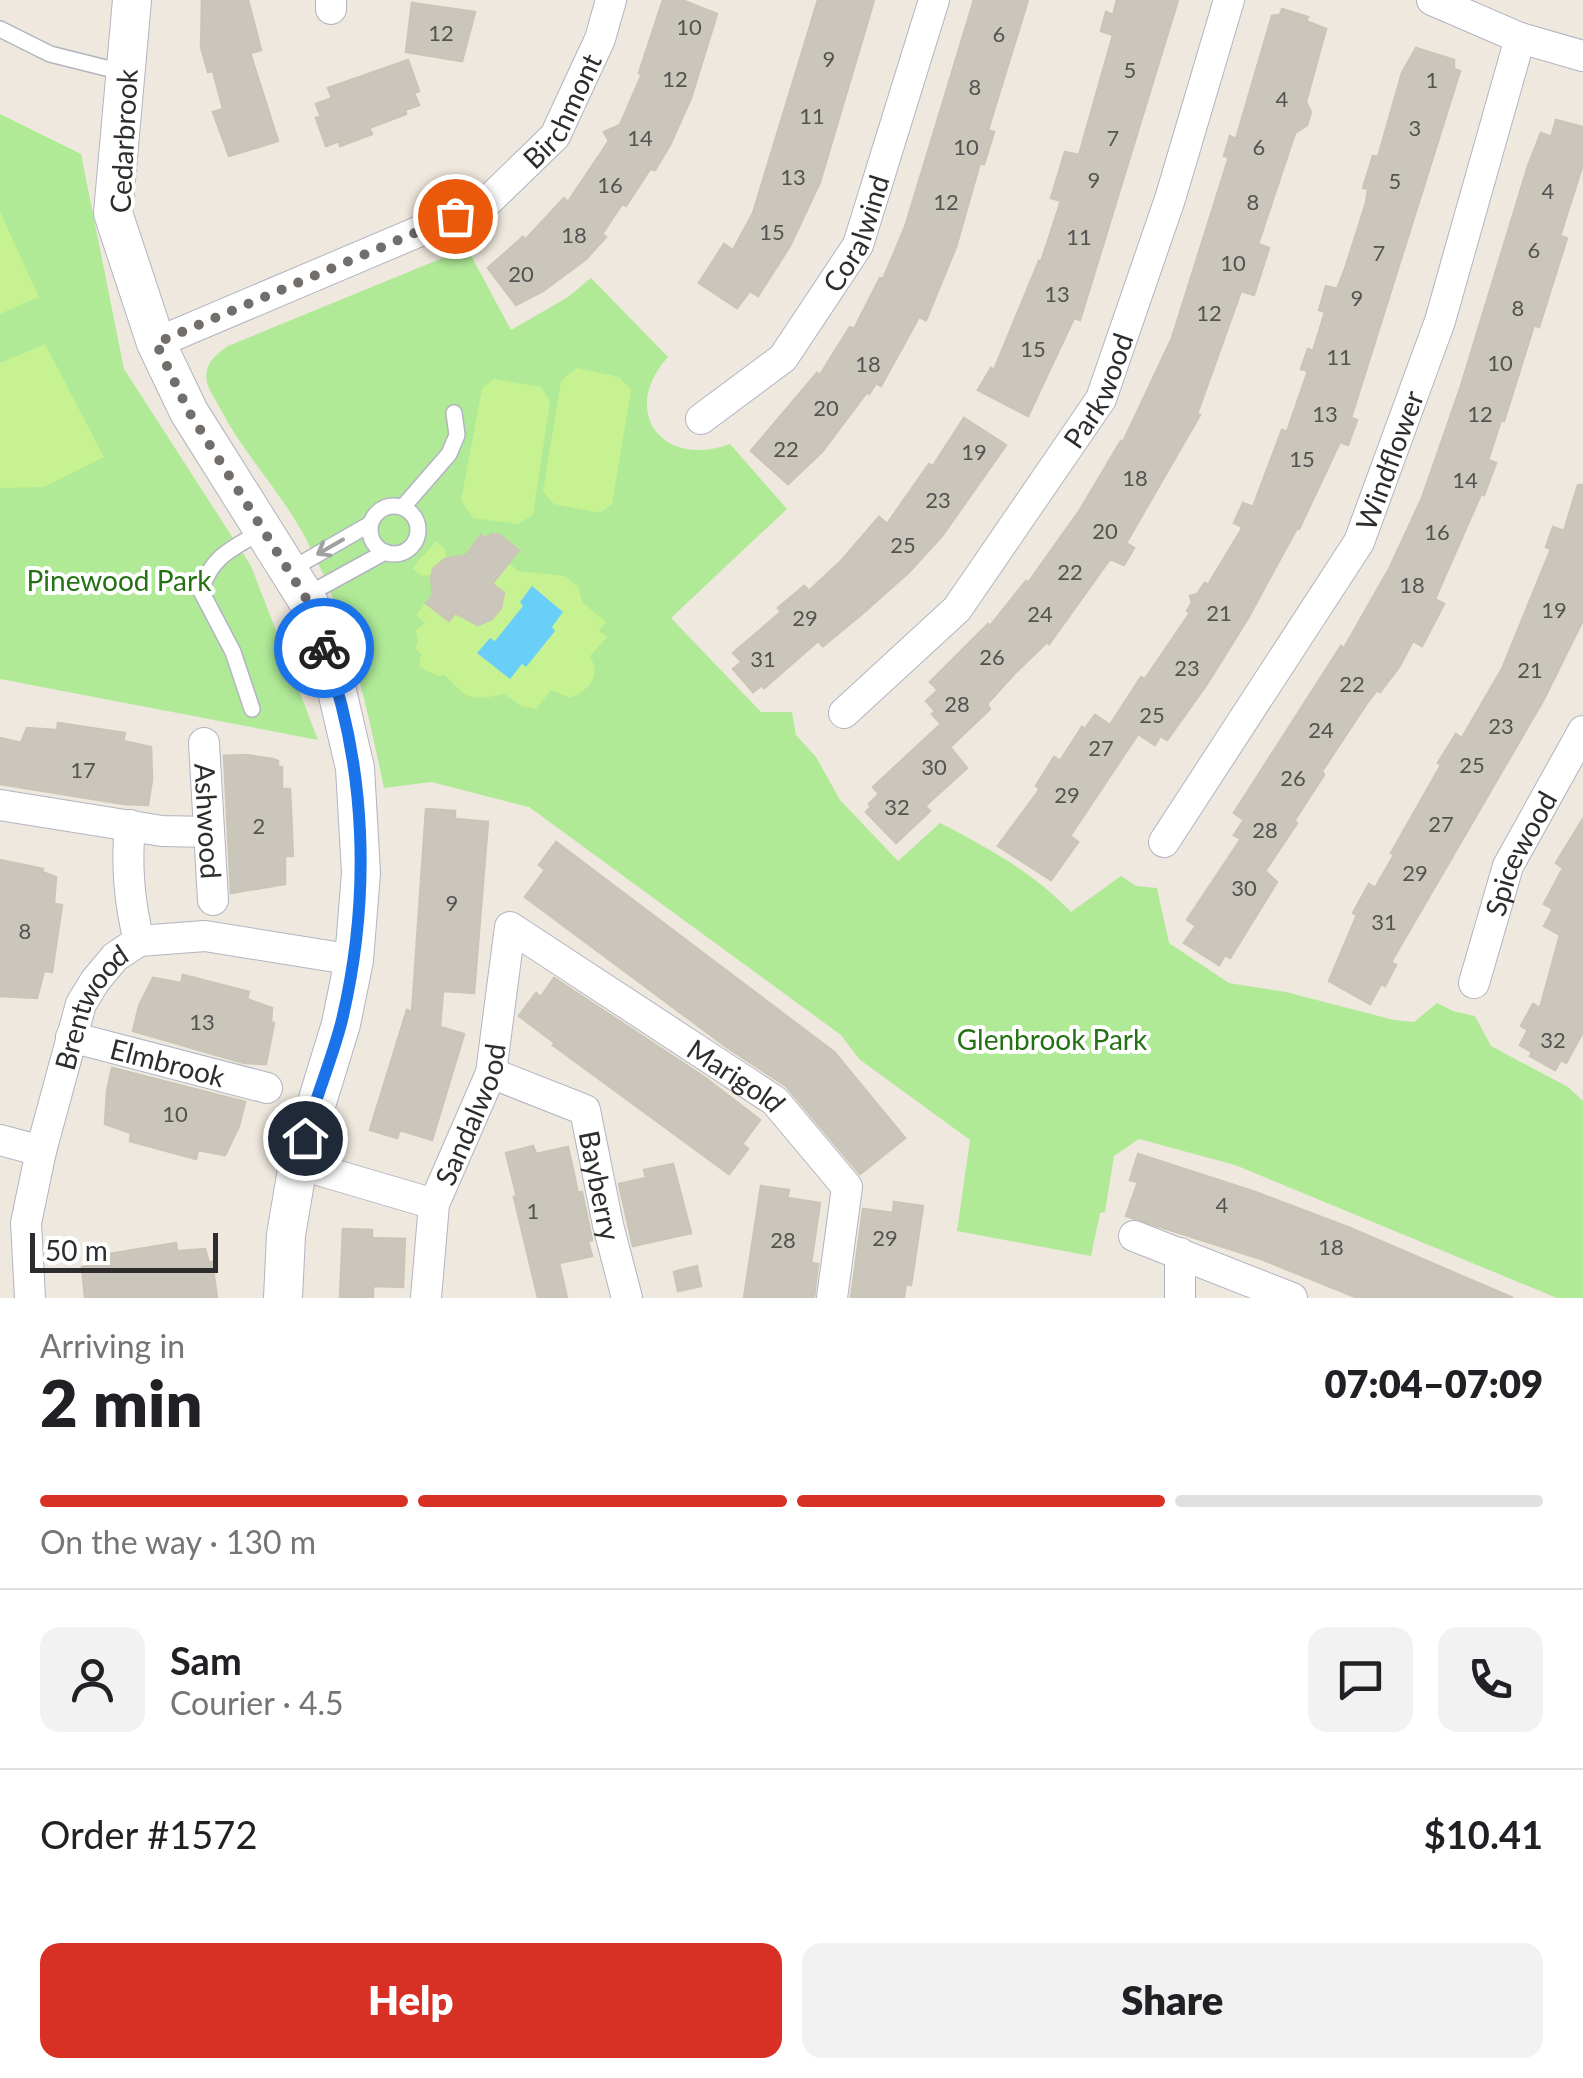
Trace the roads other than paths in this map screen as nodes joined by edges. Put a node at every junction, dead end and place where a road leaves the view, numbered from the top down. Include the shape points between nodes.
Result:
1 (132, 0) edge
2 (611, 0) edge
3 (934, 0) edge
4 (1230, 0) edge
5 (1432, 0) edge
6 (0, 29) edge
7 (1520, 38) junction
8 (1583, 56) edge
9 (126, 72) junction
10 (156, 343) junction
11 (454, 413) dead end
12 (701, 419) dead end
13 (403, 507) junction
14 (370, 524) junction
15 (266, 529) junction
16 (386, 552) junction
17 (298, 583) junction
18 (252, 709) dead end
19 (844, 713) dead end
20 (1583, 731) edge
21 (204, 744) dead end
22 (0, 805) edge
23 (130, 825) junction
24 (209, 832) junction
25 (1164, 842) dead end
26 (212, 900) dead end
27 (510, 927) joint
28 (139, 941) junction
29 (354, 960) junction
30 (1474, 983) dead end
31 (70, 1036) junction
32 (491, 1072) junction
33 (267, 1088) dead end
34 (0, 1140) edge
35 (42, 1151) junction
36 (298, 1164) junction
37 (434, 1204) junction
38 (1134, 1236) dead end
39 (1180, 1253) junction
40 (30, 1298) edge
41 (283, 1298) edge
42 (426, 1298) edge
43 (627, 1298) edge
44 (832, 1298) edge
45 (1180, 1298) edge
46 (1292, 1298) edge

1 - 9 street, Cedarbrook
2 - 10 street, Birchmont via 555,136 486,203
3 - 12 street, Coralwind via 858,245 783,358
4 - 19 street, Parkwood via 1101,398 957,608
5 - 7 street
6 - 9 lane via 50,54
7 - 8 street
7 - 25 street, Windflower via 1440,321 1359,542
9 - 10 street, Cedarbrook via 113,212
10 - 15 street, Cedarbrook via 189,412
11 - 13 lane via 457,435 449,454
13 - 14 lane via 386,506
13 - 16 lane via 416,518 415,542 402,553
14 - 16 lane via 371,538
14 -> 17 lane
15 - 17 street, Cedarbrook
15 - 18 lane via 216,560 201,591 233,652
16 - 17 lane
17 - 29 street, Cedarbrook via 333,674 355,768 361,873
20 - 30 street, Spicewood via 1508,866
21 - 24 street, Ashwood
22 - 23 street
23 - 24 street
23 - 28 street via 130,907
24 - 26 street, Ashwood
27 - 32 street, Sandalwood
27 - 44 street, Marigold via 775,1101 848,1187
28 - 29 street, Brentwood via 205,936
28 - 31 street, Brentwood via 94,981
29 - 36 street, Cedarbrook
31 - 33 street, Elmbrook
31 - 35 street, Brentwood
32 - 37 street, Sandalwood
32 - 43 street, Bayberry via 585,1110
34 - 35 street
35 - 40 street, Brentwood via 26,1223
36 - 37 street
36 - 41 street, Cedarbrook
37 - 42 street, Sandalwood
38 - 39 street
39 - 45 street
39 - 46 street

